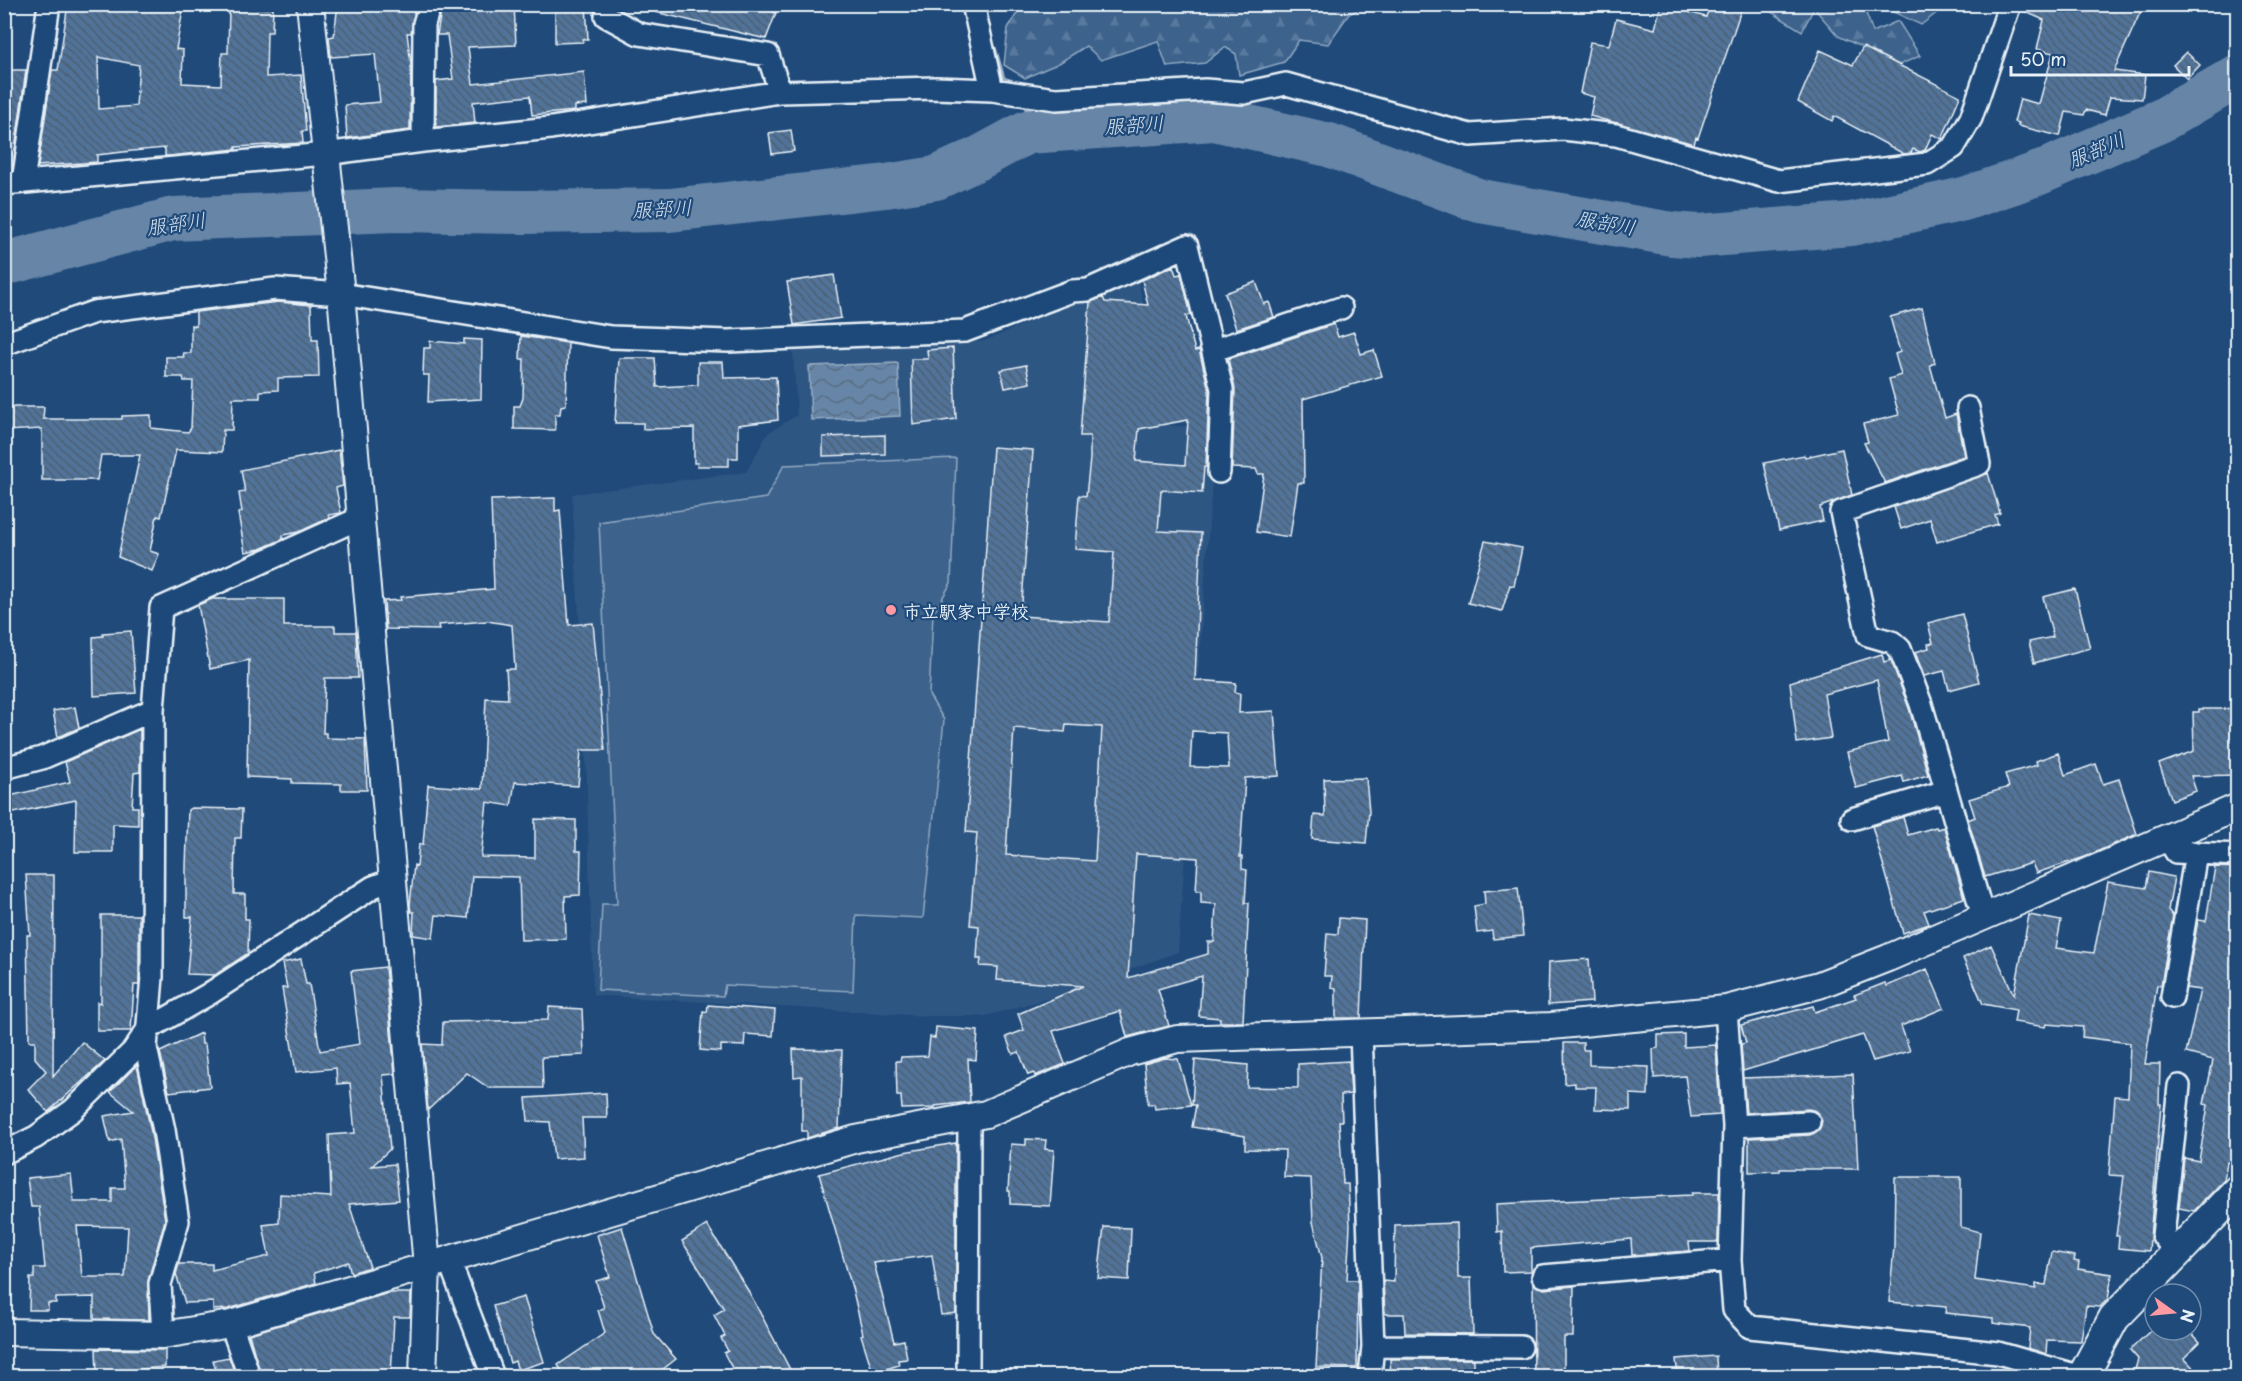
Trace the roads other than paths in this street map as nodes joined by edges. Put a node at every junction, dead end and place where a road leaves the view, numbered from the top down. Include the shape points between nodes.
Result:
1 (49, 4) edge
2 (310, 4) edge
3 (430, 4) edge
4 (973, 4) edge
5 (2010, 4) edge
6 (606, 16) dead end
7 (992, 90) junction
8 (780, 92) junction
9 (423, 141) junction
10 (325, 154) junction
11 (14, 183) edge
12 (341, 294) junction
13 (1341, 308) dead end
14 (4, 344) edge
15 (1214, 350) junction
16 (1968, 408) dead end
17 (1219, 472) dead end
18 (360, 518) junction
19 (153, 710) junction
20 (4, 768) edge
21 (1946, 791) junction
22 (2238, 807) edge
23 (1852, 819) dead end
24 (2166, 838) junction
25 (2196, 853) junction
26 (2238, 855) edge
27 (392, 880) junction
28 (1983, 916) junction
29 (2172, 997) dead end
30 (1726, 1009) junction
31 (148, 1029) junction
32 (1361, 1033) junction
33 (2179, 1086) dead end
34 (969, 1118) junction
35 (1809, 1122) dead end
36 (1734, 1126) junction
37 (4, 1153) edge
38 (2238, 1190) edge
39 (2176, 1252) junction
40 (1730, 1260) junction
41 (438, 1263) junction
42 (1543, 1276) dead end
43 (231, 1323) junction
44 (4, 1332) edge
45 (163, 1335) junction
46 (1373, 1346) junction
47 (1521, 1347) dead end
48 (249, 1377) edge
49 (423, 1377) edge
50 (493, 1377) edge
51 (968, 1377) edge
52 (1370, 1377) edge
53 (2078, 1377) edge
54 (2084, 1377) edge

1 - 11 street
2 - 10 street
3 - 9 street via 424,24
4 - 7 street
5 - 7 street via 1971,118 1954,147 1927,164 1779,181 1616,135 1563,129 1470,135 1286,84 1244,93 1205,90 1056,99
6 - 8 street via 639,34 768,55
7 - 8 street
8 - 9 street via 550,128
9 - 10 street
10 - 11 street
10 - 12 street
12 - 14 street via 274,290 94,312
12 - 15 street via 611,337 728,341 965,331 1072,291 1088,290 1187,246
12 - 18 street
13 - 15 street
15 - 17 street via 1222,389
16 - 21 street via 1978,464 1841,512 1868,635 1892,642 1900,649 1921,704
18 - 19 street via 160,608
18 - 27 street
19 - 20 street via 42,758
19 - 31 street via 152,977
21 - 23 street
21 - 28 street
22 - 24 street
24 - 25 street via 2176,852
24 - 28 street
25 - 26 street
25 - 29 street
27 - 31 street via 373,887
27 - 41 street
28 - 30 street via 1819,984
30 - 32 street via 1551,1026
30 - 36 street
31 - 37 street via 133,1051 73,1110 36,1137
31 - 45 street via 146,1048 178,1221 160,1284
32 - 34 street via 1177,1039 1130,1052
32 - 46 street
33 - 39 street via 2163,1236
34 - 41 street via 856,1139
34 - 51 street
35 - 36 street
36 - 40 street
38 - 39 main road
39 - 54 main road via 2114,1318
40 - 42 street
40 - 53 street via 1734,1310 1750,1327 1998,1353
41 - 43 street
41 - 49 street
41 - 50 street
43 - 45 street
43 - 48 street
44 - 45 street
46 - 47 street
46 - 52 street

